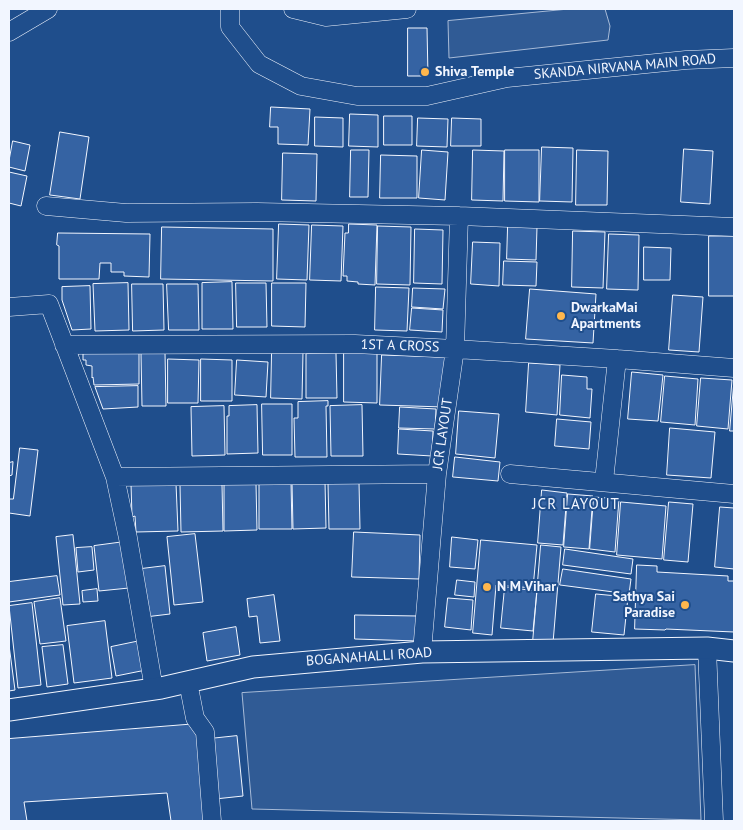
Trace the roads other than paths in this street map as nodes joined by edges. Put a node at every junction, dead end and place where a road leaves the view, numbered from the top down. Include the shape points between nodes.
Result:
1 (48, 9) edge
2 (230, 9) edge
3 (293, 9) edge
4 (407, 9) edge
5 (9, 32) edge
6 (734, 58) edge
7 (46, 206) dead end
8 (459, 216) junction
9 (734, 227) edge
10 (9, 308) edge
11 (64, 346) junction
12 (455, 348) junction
13 (616, 359) junction
14 (734, 368) edge
15 (438, 474) junction
16 (510, 474) dead end
17 (115, 477) junction
18 (604, 481) junction
19 (734, 494) edge
20 (707, 648) junction
21 (734, 650) edge
22 (422, 652) junction
23 (188, 682) junction
24 (154, 689) junction
25 (9, 710) edge
26 (212, 821) edge
27 (714, 821) edge

1 - 5 street
2 - 6 street, SKANDA NIRVANA MAIN ROAD via 230,27 259,64 301,86 357,96 427,96 507,78
3 - 4 street via 326,17
7 - 8 street via 126,213
8 - 9 street
8 - 12 street, JCR LAYOUT
10 - 11 street via 49,304
11 - 12 street, 1ST A CROSS via 355,344
11 - 17 street
12 - 13 street, 1ST A CROSS
12 - 15 street, JCR LAYOUT
13 - 14 street, 1ST A CROSS
13 - 18 street
15 - 17 street
15 - 22 street, JCR LAYOUT
16 - 18 street
17 - 24 street
18 - 19 street
20 - 21 street, BOGANAHALLI ROAD
20 - 22 street, BOGANAHALLI ROAD
20 - 27 street
22 - 23 street, BOGANAHALLI ROAD via 253,667
23 - 24 street, BOGANAHALLI ROAD
23 - 26 street via 195,718 205,732
24 - 25 street, BOGANAHALLI ROAD

